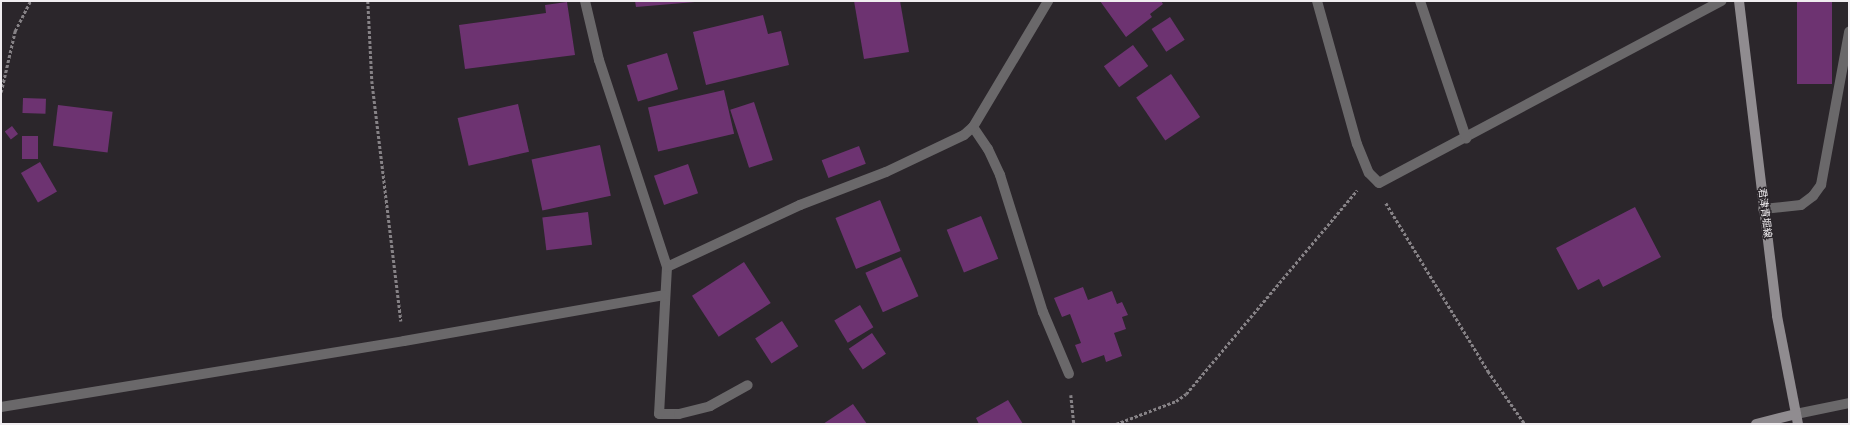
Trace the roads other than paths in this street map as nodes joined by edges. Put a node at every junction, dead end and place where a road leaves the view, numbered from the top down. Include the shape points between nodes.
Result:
1 (585, 1) edge
2 (1048, 1) edge
3 (1317, 1) edge
4 (1420, 1) edge
5 (1722, 1) edge
6 (1739, 1) edge
7 (1849, 32) edge
8 (973, 127) junction
9 (1466, 138) junction
10 (1763, 210) junction
11 (667, 267) junction
12 (664, 295) junction
13 (1069, 374) road end
14 (748, 385) dead end
15 (1849, 402) edge
16 (1, 407) edge
17 (1797, 419) edge
18 (1756, 424) edge

1 - 11 street via 598,60
2 - 8 street
3 - 9 street via 1357,144 1369,173 1379,183
4 - 9 street
5 - 9 street
6 - 10 main road, 君津青堀線
7 - 10 street via 1821,185 1813,196 1801,205
8 - 11 street via 964,135 886,172 800,205
8 - 13 street via 988,149 1000,175 1043,312
10 - 17 main road, 君津青堀線 via 1777,316
11 - 12 street
12 - 14 street via 659,414 679,414 710,406
12 - 16 street via 404,341
15 - 17 street
17 - 18 main road

